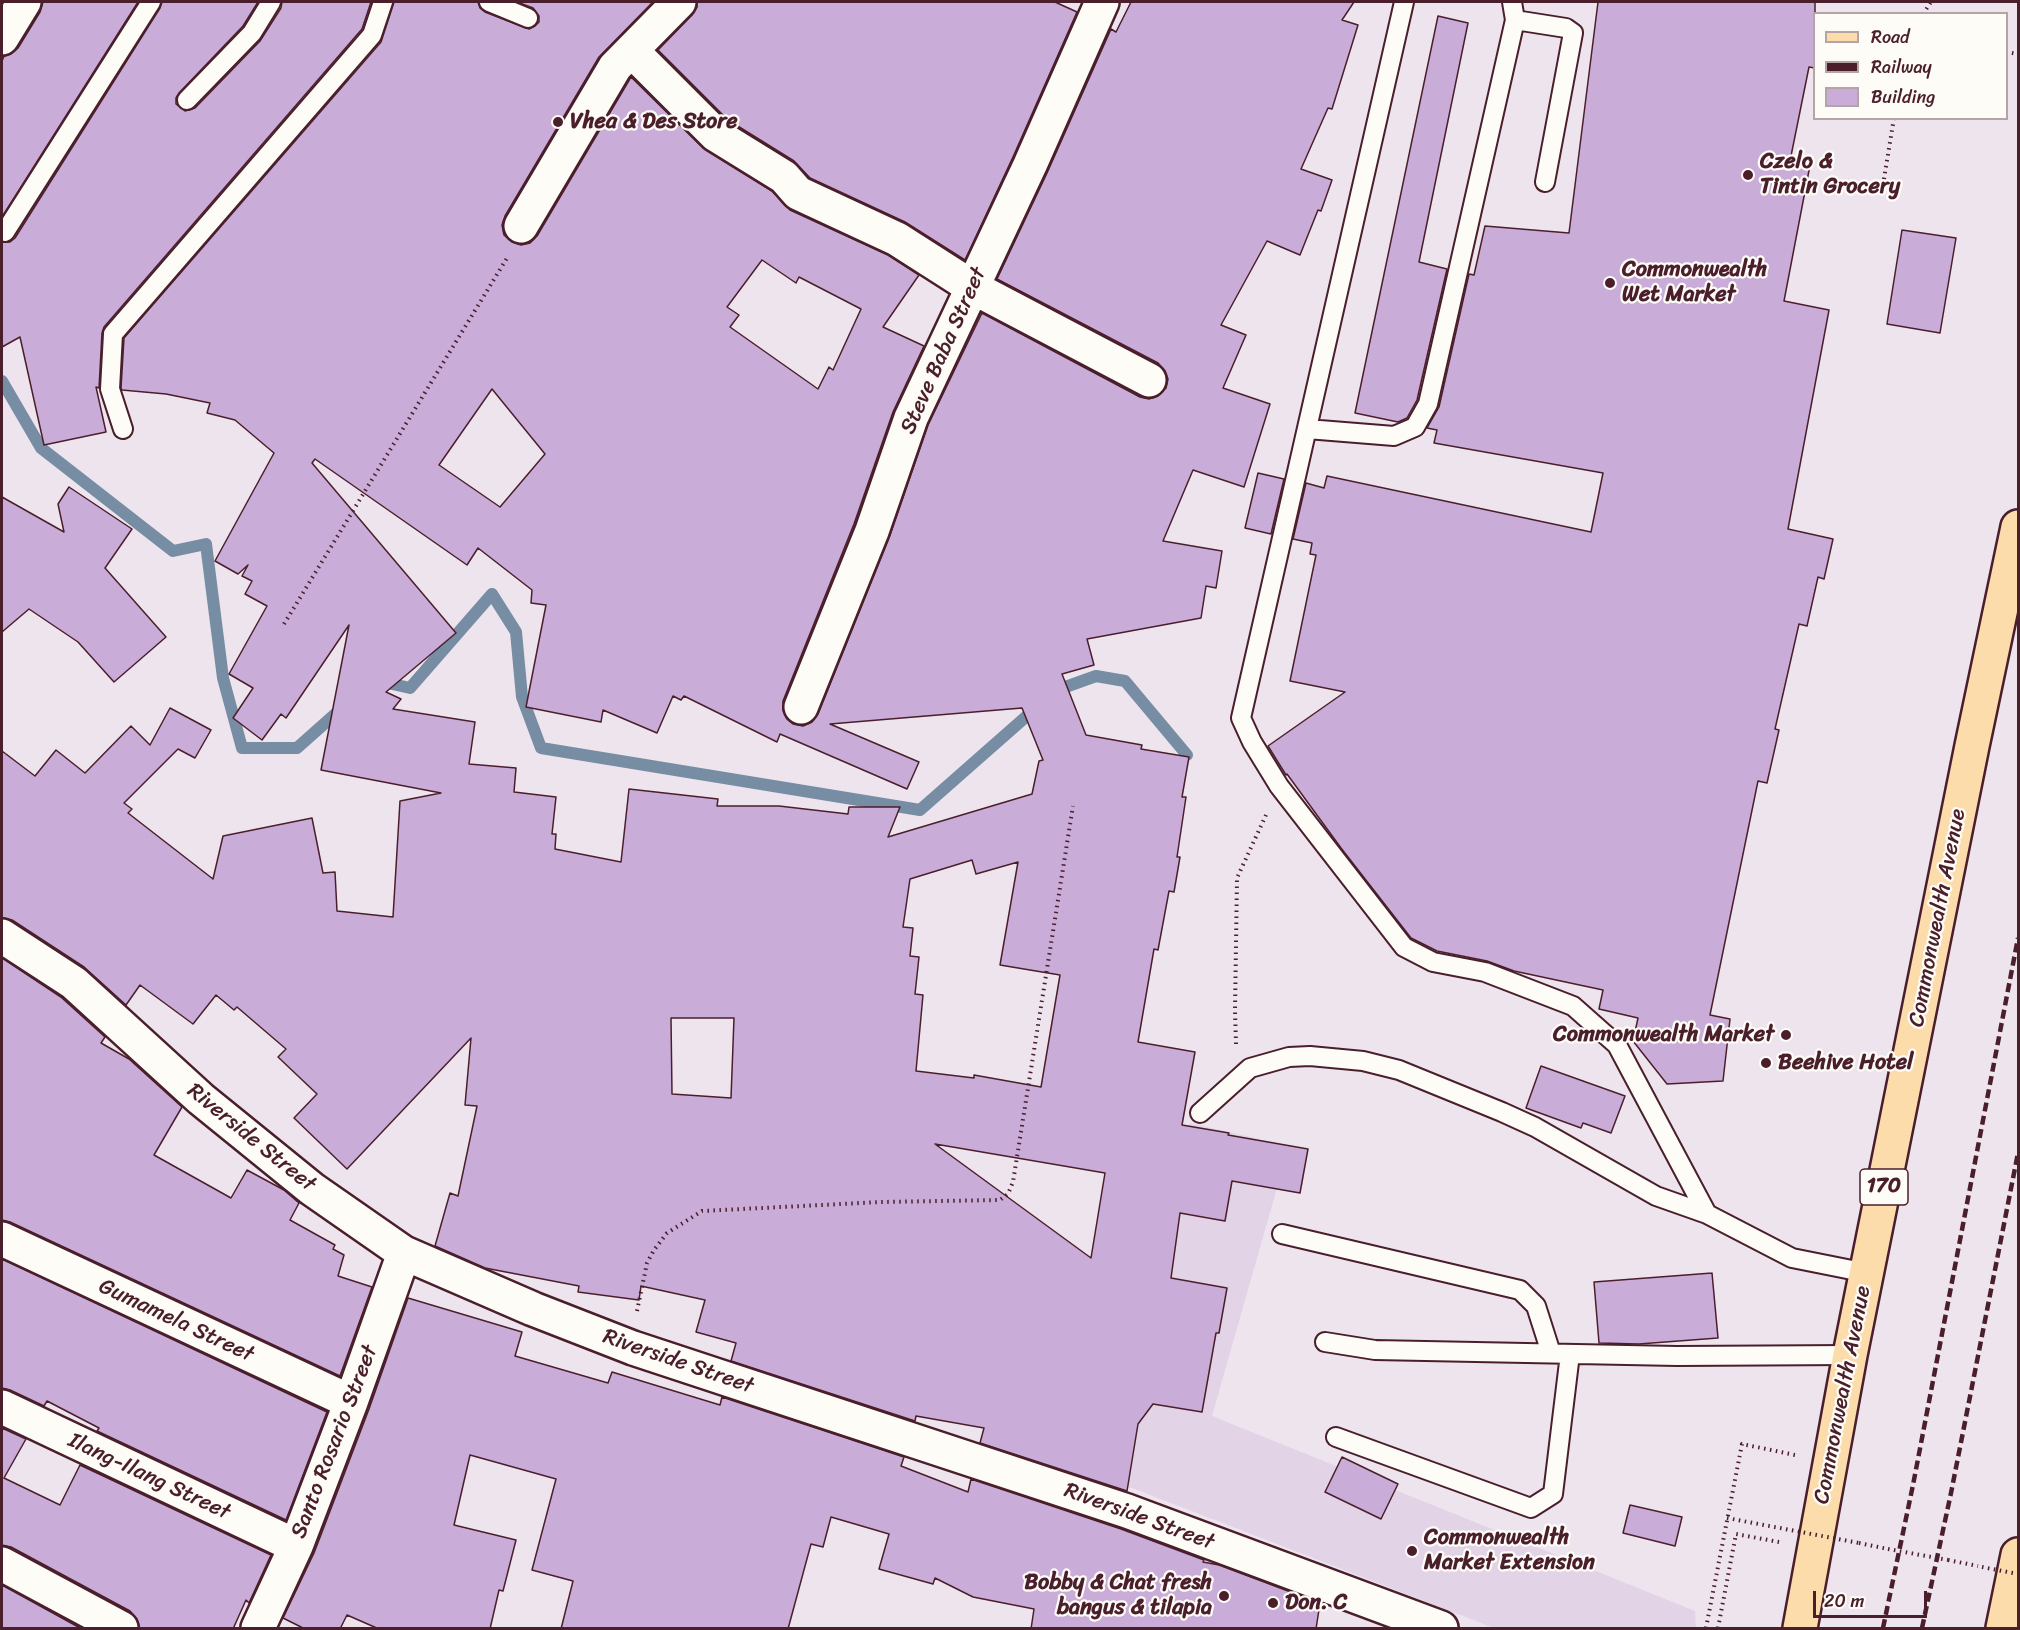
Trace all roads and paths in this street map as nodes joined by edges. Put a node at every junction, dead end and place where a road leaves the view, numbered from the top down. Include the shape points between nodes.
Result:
1 (24, 2) edge
2 (151, 2) edge
3 (271, 2) edge
4 (383, 2) edge
5 (489, 2) edge
6 (679, 2) edge
7 (1102, 2) edge
8 (1404, 2) edge
9 (1512, 2) edge
10 (528, 18) dead end
11 (1515, 20) junction
12 (2, 38) edge
13 (632, 51) junction
14 (187, 100) dead end
15 (1894, 120) edge
16 (1545, 182) dead end
17 (1882, 191) dead end
18 (521, 226) joint
19 (5, 232) dead end
20 (972, 287) junction
21 (1149, 380) dead end
22 (123, 429) dead end
23 (1307, 429) junction
24 (2019, 528) edge
25 (284, 624) dead end
26 (801, 707) dead end
27 (1279, 786) junction
28 (1073, 806) dead end
29 (2, 936) edge
30 (1250, 1068) junction
31 (1200, 1113) dead end
32 (1707, 1214) junction
33 (1282, 1234) dead end
34 (2, 1239) edge
35 (404, 1253) junction
36 (1867, 1273) junction
37 (1325, 1342) dead end
38 (633, 1348) junction
39 (1551, 1353) junction
40 (1570, 1354) junction
41 (1850, 1355) junction
42 (351, 1402) junction
43 (2, 1407) edge
44 (1336, 1437) dead end
45 (1831, 1462) junction
46 (1728, 1518) junction
47 (296, 1546) junction
48 (1814, 1549) junction
49 (2019, 1555) edge
50 (2, 1564) edge
51 (2019, 1574) edge
52 (121, 1629) edge
53 (258, 1629) edge
54 (1441, 1629) edge
55 (1706, 1629) edge
56 (1718, 1629) edge
57 (1800, 1629) edge
58 (2002, 1629) edge

1 - 12 street
2 - 19 lane
3 - 14 lane via 252,33
4 - 22 lane via 372,36 114,334 110,389
5 - 10 lane
6 - 13 street
7 - 20 street, Steve Baba Street
8 - 23 lane
9 - 11 lane
11 - 16 lane via 1566,28 1573,33
11 - 23 lane via 1428,404 1415,427 1394,436
13 - 18 street via 615,67
13 - 20 street via 716,135 784,177 798,192 897,239
15 - 17 path
18 - 25 path via 504,263
20 - 21 street
20 - 26 street, Steve Baba Street via 911,418 872,531
23 - 27 lane via 1241,718
24 - 36 main road, Commonwealth Avenue / 170
27 - 30 path via 1237,878 1236,1042
27 - 32 lane via 1404,947 1432,962 1485,972 1573,1006 1617,1045
28 - 38 path via 1008,1194 1000,1200 702,1211 668,1233 647,1263 634,1323
29 - 35 street, Riverside Street via 74,984 210,1107 312,1189
30 - 31 lane
30 - 32 lane via 1288,1057 1310,1056 1363,1061 1399,1070 1535,1127 1656,1196
32 - 36 lane via 1792,1258
33 - 39 lane via 1520,1290 1536,1306
34 - 42 street, Gumamela Street
35 - 38 street, Riverside Street
35 - 42 street, Santo Rosario Street
36 - 41 main road, Commonwealth Avenue / 170
37 - 39 lane via 1375,1350
38 - 54 street, Riverside Street via 1127,1511
39 - 40 lane
40 - 41 lane
40 - 44 lane via 1553,1494 1531,1508
41 - 45 main road, Commonwealth Avenue / 170
42 - 47 street, Santo Rosario Street
43 - 47 street, Ilang-Ilang Street
45 - 46 path via 1742,1444
45 - 48 main road, Commonwealth Avenue / 170
46 - 51 path, bridge
46 - 55 path
47 - 53 street, Santo Rosario Street
48 - 56 path via 1736,1534
48 - 57 main road, Commonwealth Avenue / 170
49 - 58 main road
50 - 52 street

